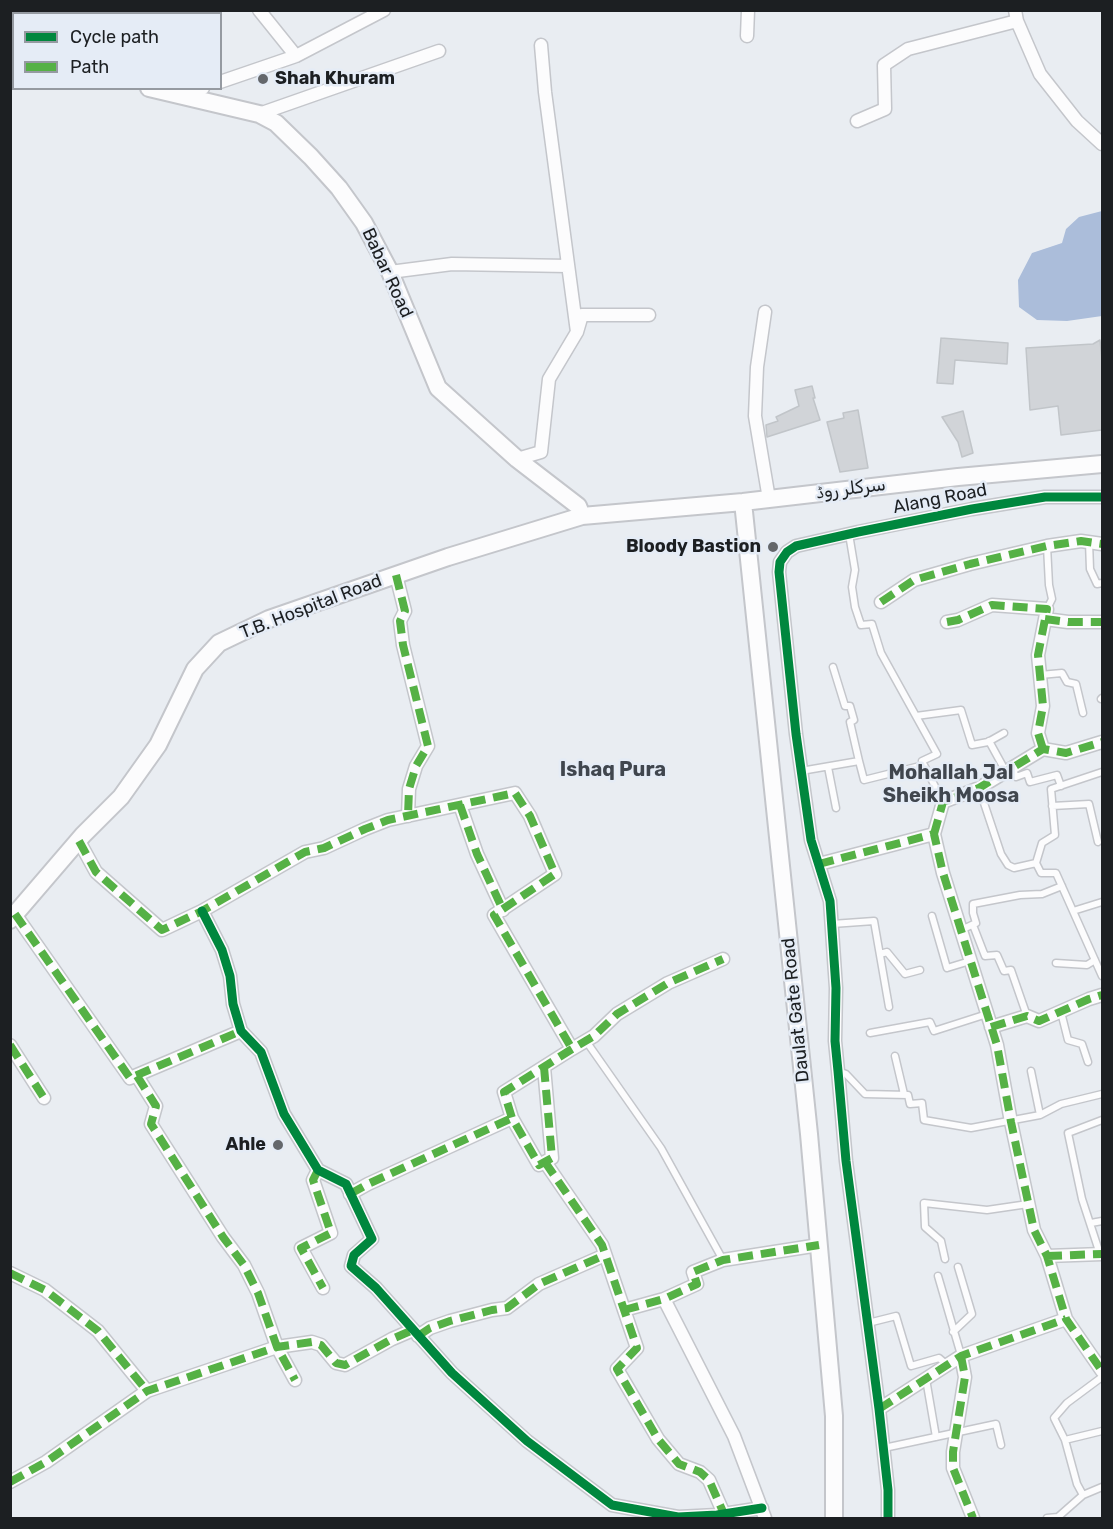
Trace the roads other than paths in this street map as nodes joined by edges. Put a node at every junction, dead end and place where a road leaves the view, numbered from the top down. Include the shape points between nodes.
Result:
1 (259, 10) edge
2 (384, 10) edge
3 (748, 10) edge
4 (1016, 16) edge
5 (747, 36) dead end
6 (541, 45) dead end
7 (439, 51) dead end
8 (296, 56) junction
9 (222, 81) edge
10 (164, 90) edge
11 (180, 92) edge
12 (259, 114) junction
13 (857, 121) dead end
14 (1102, 144) edge
15 (568, 266) junction
16 (390, 272) junction
17 (765, 312) dead end
18 (649, 315) dead end
19 (577, 332) junction
20 (517, 459) junction
21 (1102, 464) edge
22 (1102, 497) edge
23 (769, 499) junction
24 (743, 502) junction
25 (582, 516) junction
26 (849, 534) junction
27 (1089, 542) junction
28 (1102, 544) edge
29 (1047, 546) junction
30 (396, 575) junction
31 (1102, 583) edge
32 (881, 602) dead end
33 (1046, 614) junction
34 (947, 622) dead end
35 (1102, 622) edge
36 (833, 667) dead end
37 (1040, 675) junction
38 (1083, 713) dead end
39 (916, 716) junction
40 (1004, 733) dead end
41 (989, 741) junction
42 (1102, 741) edge
43 (1043, 749) junction
44 (859, 761) junction
45 (924, 765) junction
46 (828, 767) junction
47 (1009, 770) junction
48 (801, 771) junction
49 (1102, 771) edge
50 (1061, 786) junction
51 (979, 788) junction
52 (943, 802) junction
53 (460, 805) junction
54 (1052, 806) junction
55 (836, 808) dead end
56 (408, 816) junction
57 (934, 834) junction
58 (79, 841) junction
59 (1098, 842) dead end
60 (1036, 863) junction
61 (819, 864) junction
62 (1062, 886) junction
63 (1102, 902) edge
64 (503, 910) junction
65 (202, 911) junction
66 (1073, 912) junction
67 (932, 916) dead end
68 (13, 917) edge
69 (832, 924) junction
70 (967, 928) junction
71 (880, 954) junction
72 (723, 959) dead end
73 (1095, 960) junction
74 (970, 961) junction
75 (1056, 963) dead end
76 (920, 970) dead end
77 (1102, 976) edge
78 (1102, 995) edge
79 (889, 1007) dead end
80 (1061, 1011) junction
81 (987, 1014) junction
82 (1027, 1016) junction
83 (991, 1027) junction
84 (241, 1031) junction
85 (870, 1033) dead end
86 (586, 1041) junction
87 (10, 1045) edge
88 (572, 1049) junction
89 (895, 1056) dead end
90 (1088, 1062) dead end
91 (544, 1067) junction
92 (838, 1071) junction
93 (1031, 1071) dead end
94 (137, 1076) junction
95 (904, 1094) junction
96 (1102, 1094) edge
97 (44, 1098) dead end
98 (1040, 1115) junction
99 (512, 1118) junction
100 (1102, 1120) edge
101 (1011, 1122) junction
102 (545, 1162) junction
103 (318, 1170) junction
104 (351, 1194) junction
105 (1029, 1204) junction
106 (1102, 1221) edge
107 (1091, 1223) junction
108 (819, 1245) junction
109 (1101, 1254) edge
110 (605, 1255) junction
111 (1047, 1256) junction
112 (945, 1259) dead end
113 (723, 1260) junction
114 (958, 1267) dead end
115 (10, 1273) edge
116 (938, 1276) dead end
117 (323, 1288) dead end
118 (664, 1299) junction
119 (624, 1310) junction
120 (1066, 1319) junction
121 (867, 1324) junction
122 (953, 1332) junction
123 (416, 1333) junction
124 (277, 1347) junction
125 (961, 1356) junction
126 (947, 1365) junction
127 (1102, 1371) edge
128 (1102, 1377) edge
129 (926, 1379) junction
130 (294, 1380) dead end
131 (147, 1391) junction
132 (879, 1409) junction
133 (1102, 1431) edge
134 (957, 1433) junction
135 (936, 1437) junction
136 (1065, 1440) junction
137 (1001, 1444) dead end
138 (884, 1448) junction
139 (10, 1482) edge
140 (1102, 1487) edge
141 (1083, 1495) junction
142 (763, 1513) edge
143 (724, 1514) junction
144 (834, 1518) edge
145 (888, 1518) edge
146 (972, 1518) edge
147 (1047, 1518) edge

1 - 8 street
2 - 8 street
3 - 5 street
4 - 13 street via 908,49 884,65 885,109
4 - 14 street via 1040,74 1077,121
6 - 15 street
7 - 12 street
8 - 9 street
10 - 11 main road, Babar Road
11 - 12 main road, Babar Road
12 - 16 main road, Babar Road via 276,123 339,188
15 - 16 street via 452,264
15 - 19 street
16 - 20 main road, Babar Road via 438,388
17 - 23 street via 755,416
18 - 19 street via 582,315
19 - 20 street via 549,379 541,452
20 - 25 main road, Babar Road via 578,506
21 - 23 main road, سرکلر روڈ
22 - 26 street, Alang Road via 1045,497
23 - 24 main road, سرکلر روڈ
24 - 25 main road, T.B. Hospital Road
24 - 108 main road, Daulat Gate Road
25 - 30 main road, T.B. Hospital Road
26 - 39 lane via 855,570 852,587 861,625 872,624 881,653
26 - 48 street, Alang Road via 796,546 780,562
27 - 28 street
27 - 29 street
27 - 31 lane via 1090,569 1097,584
29 - 32 street via 914,580
29 - 33 lane via 1052,599
30 - 56 street via 405,611 400,621 403,645 429,746 416,766 409,789
30 - 58 main road, T.B. Hospital Road via 269,619 219,643 195,669 158,745 121,796
33 - 34 street via 993,604
33 - 35 street via 1068,622
33 - 37 street via 1038,655
36 - 44 lane via 845,706 850,706 854,720 850,722
37 - 38 lane via 1062,673 1067,682 1076,684
37 - 43 street via 1043,706 1038,733
39 - 41 lane via 960,710 972,745
39 - 45 lane via 937,754 922,761
40 - 41 lane
41 - 47 lane
42 - 43 street via 1066,753
43 - 47 street
44 - 45 lane via 864,780
44 - 46 lane
45 - 52 lane
46 - 48 lane
46 - 55 lane
47 - 50 lane via 1016,777 1027,773 1030,782 1057,775
47 - 51 street
48 - 61 street via 811,840
49 - 50 lane
50 - 54 lane via 1051,789
51 - 52 street
51 - 60 lane via 1008,865 1014,868
52 - 57 street
53 - 56 street
53 - 64 street
53 - 64 street via 515,793 530,816 555,874
54 - 59 lane via 1089,804
54 - 60 lane via 1055,835 1042,843
56 - 65 street via 305,852
57 - 61 street
57 - 70 street via 943,873
58 - 65 street via 96,872 162,930
58 - 68 main road, T.B. Hospital Road
60 - 62 lane via 1041,873 1056,873
61 - 69 street
62 - 66 lane
62 - 70 lane via 1042,894 974,904 976,923
63 - 66 lane
64 - 88 street via 494,915
65 - 84 street via 225,959
66 - 73 lane
67 - 74 lane via 946,968
68 - 94 street via 130,1078
69 - 71 lane via 874,921
69 - 92 street
70 - 74 street
70 - 82 lane via 985,956 998,955 1004,971 1011,970
71 - 76 lane via 887,952 904,974
71 - 79 lane
72 - 86 street via 668,983 617,1014
73 - 75 lane via 1088,965
73 - 77 lane
74 - 81 street
78 - 80 street
80 - 82 street via 1039,1021
80 - 90 lane via 1068,1040 1082,1044
81 - 83 street
81 - 85 lane via 934,1031 930,1022
82 - 83 street
83 - 101 street
84 - 94 street
84 - 103 street via 261,1052 284,1114
86 - 88 street
86 - 113 lane via 662,1148
87 - 97 street
88 - 91 street
89 - 95 lane
91 - 99 street via 504,1092
91 - 102 street via 552,1158
92 - 95 lane via 865,1094
92 - 121 street
93 - 98 lane
94 - 124 street via 156,1106 151,1124 244,1265
95 - 101 lane via 910,1104 922,1103 924,1120 971,1128
96 - 98 lane via 1061,1104
98 - 101 lane
99 - 102 street via 539,1165
99 - 104 street
100 - 107 lane via 1068,1133
101 - 105 street
102 - 110 street
103 - 104 street via 346,1184
103 - 117 street via 313,1180 331,1233 301,1248
104 - 123 street via 372,1239 354,1255 351,1266
105 - 111 street via 1034,1230
105 - 112 lane via 987,1210 924,1203 925,1227 942,1241
106 - 107 lane
107 - 109 lane
108 - 113 street
108 - 144 main road, Daulat Gate Road via 834,1416
109 - 111 street
110 - 119 street
110 - 123 street via 539,1284 507,1308
111 - 120 street
113 - 118 street via 693,1272 697,1284
114 - 122 lane via 972,1314
115 - 131 street via 45,1290 98,1332
116 - 122 lane
118 - 119 street
118 - 142 street via 734,1436
119 - 143 street via 637,1348 617,1370 658,1439 679,1464 709,1480
120 - 125 street
120 - 127 street
121 - 126 lane via 896,1316 911,1366 939,1358
121 - 132 street
122 - 125 lane
123 - 124 street via 392,1339 345,1365 336,1363 321,1345 312,1342
123 - 143 street via 452,1373 527,1441 612,1505 678,1517
124 - 130 street
124 - 131 street
125 - 126 street
125 - 134 street via 965,1377
126 - 129 street
128 - 136 lane via 1054,1418
129 - 132 street
129 - 135 lane
131 - 139 street via 46,1462
132 - 138 street
133 - 136 lane
134 - 135 lane
134 - 137 lane via 996,1424
134 - 146 street via 953,1468
135 - 138 lane
136 - 141 lane
138 - 145 street
140 - 141 lane
141 - 147 lane via 1058,1516
142 - 143 street

